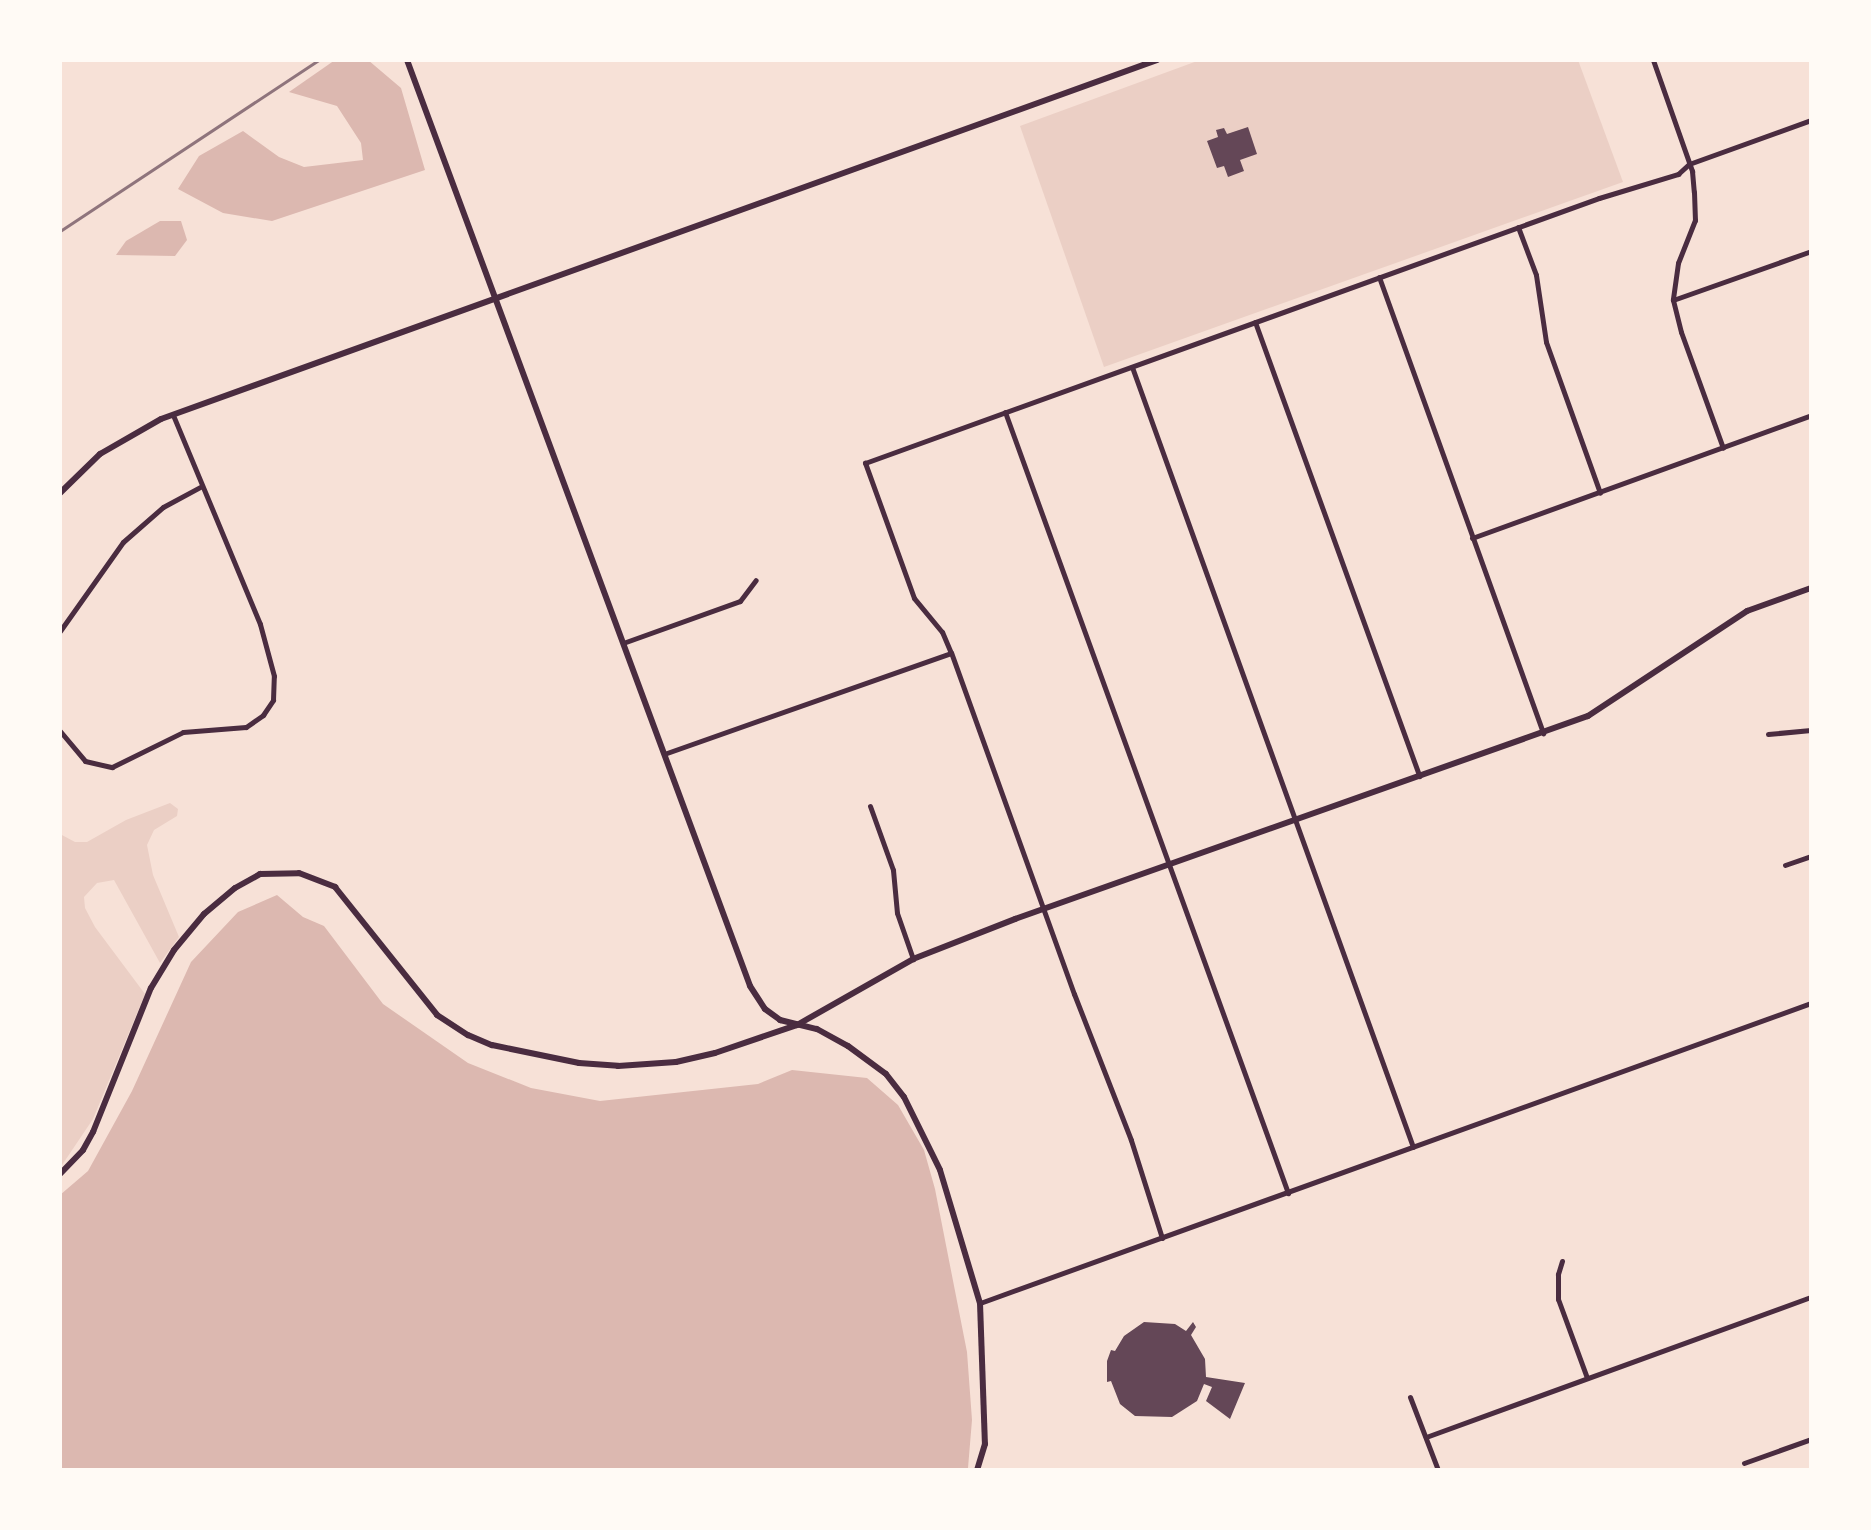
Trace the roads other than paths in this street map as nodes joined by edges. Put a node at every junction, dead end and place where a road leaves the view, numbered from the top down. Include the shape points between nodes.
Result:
1 (407, 60) edge
2 (1157, 60) edge
3 (1653, 60) edge
4 (1811, 120) edge
5 (1689, 164) junction
6 (1518, 227) junction
7 (1811, 251) edge
8 (1379, 277) junction
9 (495, 297) junction
10 (1673, 300) junction
11 (1255, 322) junction
12 (1132, 367) junction
13 (1005, 412) junction
14 (173, 415) junction
15 (1811, 415) edge
16 (1723, 448) junction
17 (202, 486) junction
18 (60, 493) edge
19 (1600, 493) junction
20 (1472, 538) junction
21 (756, 580) dead end
22 (1811, 588) edge
23 (60, 631) edge
24 (623, 643) junction
25 (951, 653) junction
26 (1811, 730) edge
27 (60, 731) edge
28 (1543, 733) junction
29 (1768, 734) dead end
30 (664, 754) junction
31 (1420, 777) junction
32 (870, 806) dead end
33 (1295, 822) junction
34 (1811, 856) edge
35 (1785, 865) dead end
36 (1169, 867) junction
37 (1046, 909) junction
38 (913, 959) junction
39 (1811, 1003) edge
40 (797, 1025) junction
41 (1413, 1147) junction
42 (60, 1174) edge
43 (1288, 1193) junction
44 (1162, 1238) junction
45 (1562, 1261) dead end
46 (1811, 1297) edge
47 (980, 1303) junction
48 (1587, 1378) junction
49 (1410, 1397) dead end
50 (1426, 1437) junction
51 (1811, 1439) edge
52 (1744, 1463) dead end
53 (977, 1470) edge
54 (1438, 1470) edge

1 - 9 street
2 - 9 street
3 - 5 street
4 - 5 street
5 - 6 street via 1678,174
5 - 10 street via 1695,220 1678,263
6 - 8 street
6 - 19 street via 1536,275 1546,342
7 - 10 street
8 - 11 street
8 - 20 street
9 - 14 street
9 - 24 street
10 - 16 street
11 - 12 street
11 - 31 street
12 - 13 street
12 - 33 street
13 - 25 street via 865,463 914,598 942,632
13 - 36 street
14 - 17 street
14 - 18 street via 109,448
15 - 16 street
16 - 19 street
17 - 23 street via 163,507 128,536
17 - 27 street via 264,637 275,683 269,708 246,727 180,733 112,767 85,761
19 - 20 street
20 - 28 street
21 - 24 street via 740,601
22 - 28 street via 1747,611 1604,706
24 - 30 street
25 - 30 street
25 - 37 street
26 - 29 street
28 - 31 street
30 - 40 street via 750,986 765,1009
31 - 33 street
32 - 38 street via 893,870 897,913
33 - 36 street
33 - 41 street
34 - 35 street
36 - 37 street
36 - 43 street
37 - 38 street
37 - 44 street
38 - 40 street
39 - 41 street
40 - 42 street via 676,1062 618,1066 484,1042 437,1015 335,887 299,873 273,871 235,888 174,950 151,988 93,1132
40 - 47 street via 848,1046 878,1067 904,1097 940,1170
41 - 43 street
43 - 44 street
44 - 47 street
45 - 48 street via 1558,1299
46 - 48 street
47 - 53 street via 985,1444
48 - 50 street
49 - 50 street
50 - 54 street
51 - 52 street

